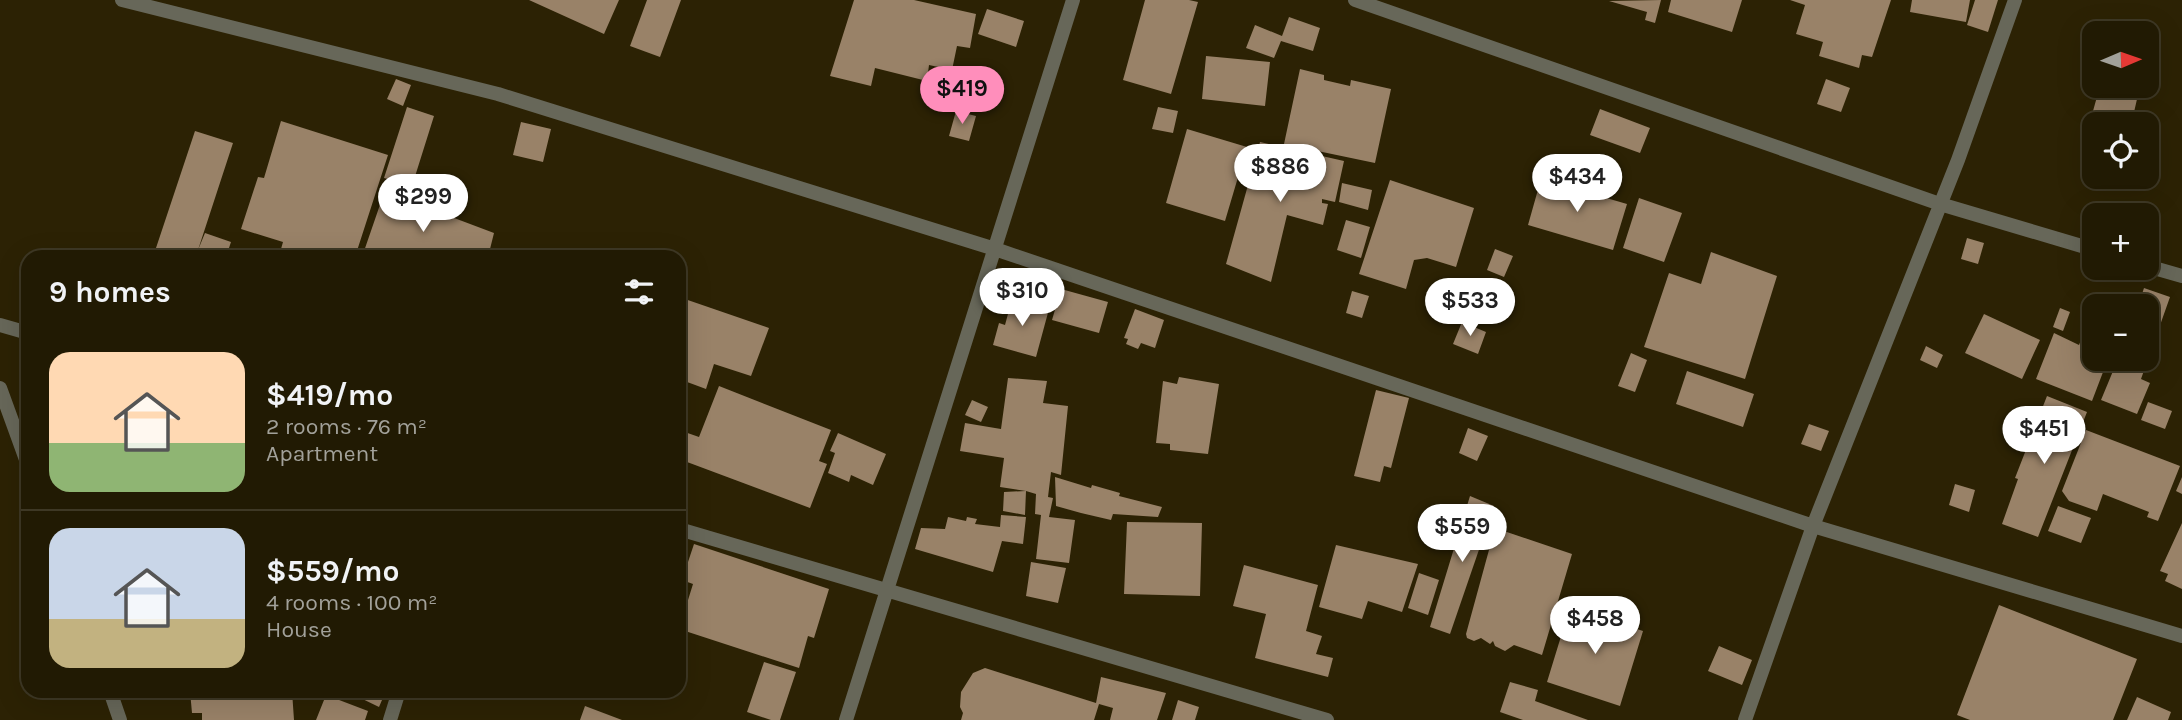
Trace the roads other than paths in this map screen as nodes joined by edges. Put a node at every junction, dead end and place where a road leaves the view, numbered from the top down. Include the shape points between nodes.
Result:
1 (122, 0) edge
2 (1073, 0) edge
3 (1355, 0) edge
4 (2015, 0) edge
5 (1940, 204) junction
6 (2082, 246) edge
7 (995, 249) junction
8 (2159, 269) edge
9 (2182, 276) edge
10 (0, 325) edge
11 (21, 332) edge
12 (0, 388) edge
13 (21, 446) edge
14 (1813, 526) junction
15 (686, 531) edge
16 (887, 591) junction
17 (2182, 636) edge
18 (112, 698) edge
19 (397, 698) edge
20 (120, 720) edge
21 (390, 720) edge
22 (846, 720) edge
23 (1327, 720) edge
24 (1745, 720) edge

1 - 7 street via 498,94
2 - 7 street
3 - 5 street
4 - 5 street
5 - 6 street
5 - 14 street
7 - 14 street
7 - 16 street
8 - 9 street
10 - 11 street
12 - 13 street
14 - 17 street
14 - 24 street
15 - 16 street
16 - 22 street
16 - 23 street
18 - 20 street
19 - 21 street

